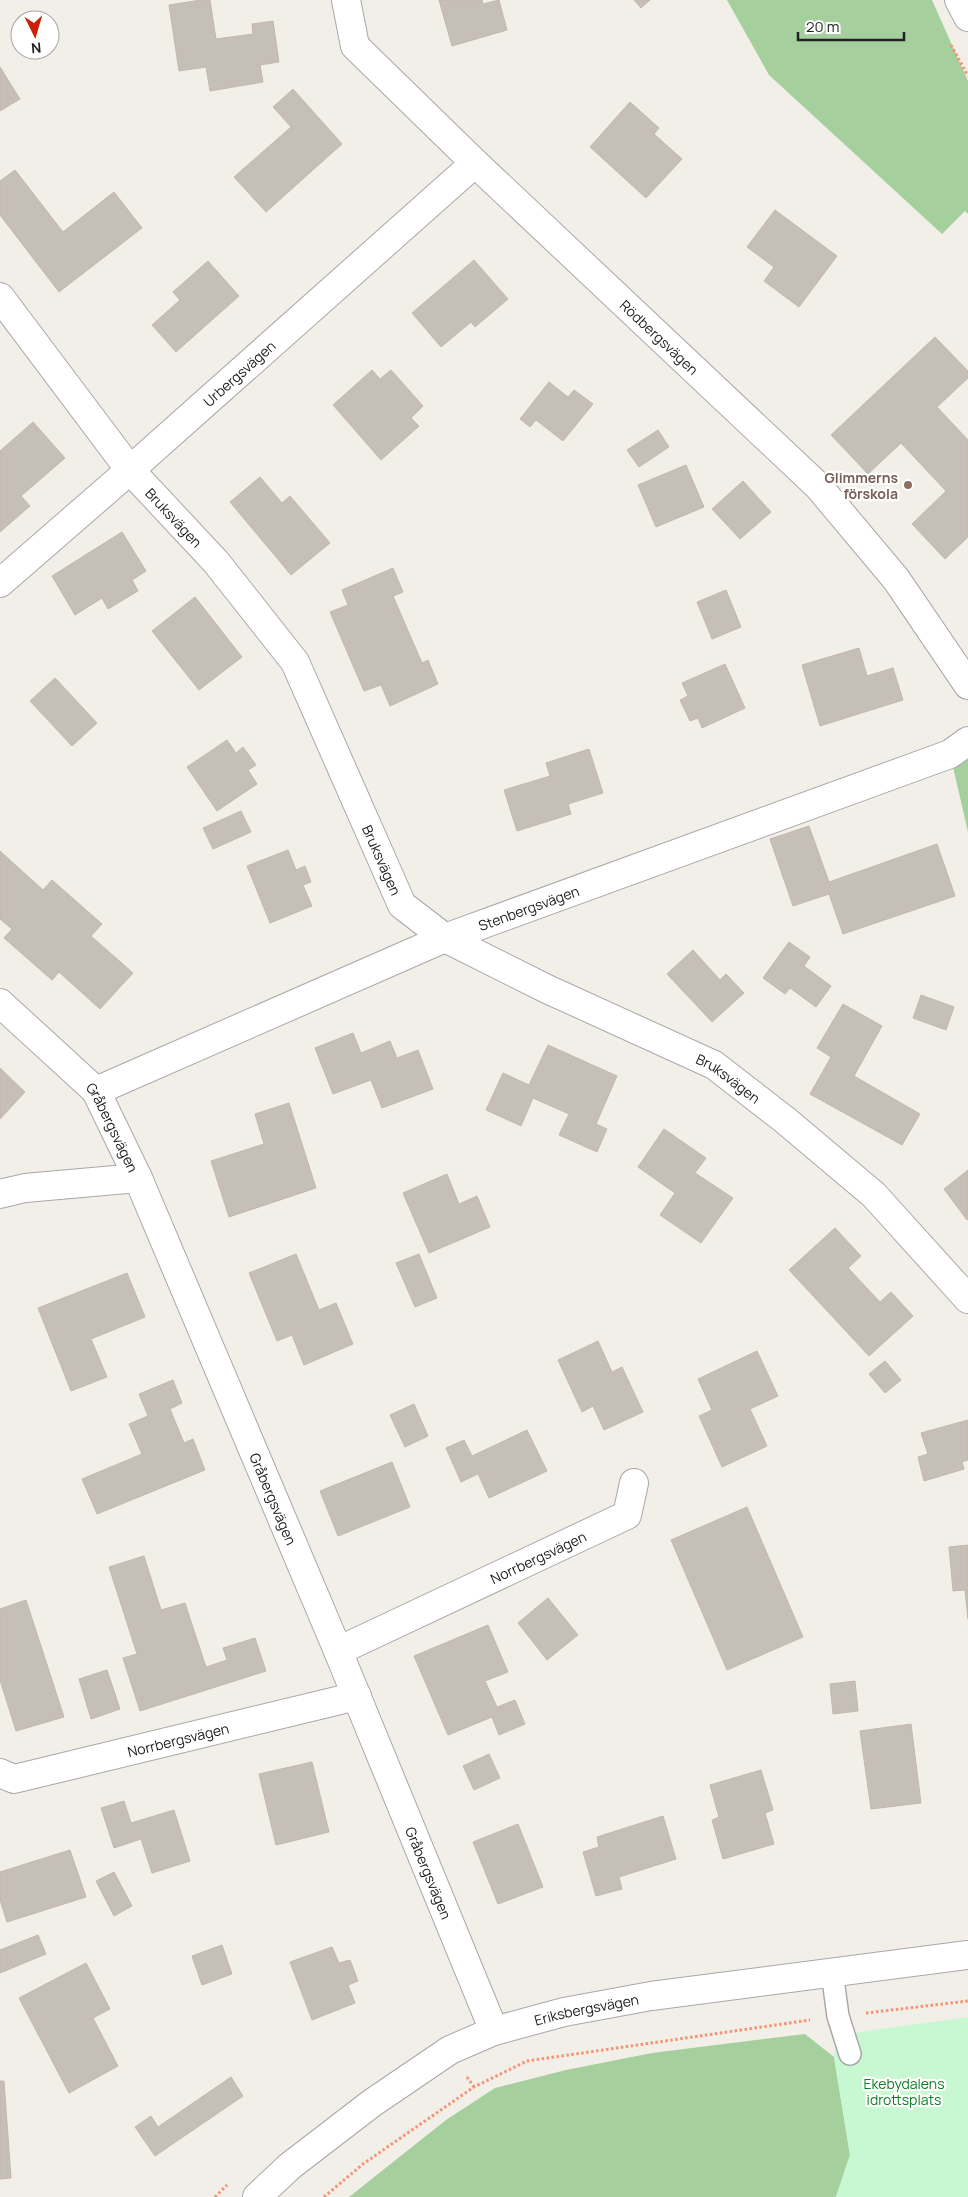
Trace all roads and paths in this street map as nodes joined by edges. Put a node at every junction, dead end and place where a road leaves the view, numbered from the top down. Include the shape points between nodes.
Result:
1 (346, 0) edge
2 (959, 0) edge
3 (968, 17) edge
4 (475, 163) junction
5 (0, 296) edge
6 (130, 470) junction
7 (0, 583) edge
8 (968, 685) edge
9 (968, 741) edge
10 (445, 938) junction
11 (0, 1003) edge
12 (96, 1091) junction
13 (138, 1178) junction
14 (0, 1194) edge
15 (968, 1299) edge
16 (634, 1483) dead end
17 (338, 1651) junction
18 (357, 1696) junction
19 (0, 1773) edge
20 (968, 1955) edge
21 (832, 1972) junction
22 (968, 2001) edge
23 (838, 2016) junction
24 (494, 2030) junction
25 (850, 2054) dead end
26 (257, 2197) edge
27 (324, 2197) edge

1 - 4 street, Rödbergsvägen via 355,46
2 - 3 street
4 - 6 street, Urbergsvägen
4 - 8 street, Rödbergsvägen via 818,486 896,579
5 - 6 street, Bruksvägen
6 - 7 street, Urbergsvägen
6 - 10 street, Bruksvägen via 216,562 294,662 402,906
9 - 10 street, Stenbergsvägen via 950,754
10 - 12 street, Stenbergsvägen
10 - 15 street, Bruksvägen via 547,989 714,1065 874,1196
11 - 12 street, Gråbergsvägen
12 - 13 street, Gråbergsvägen
13 - 14 street via 24,1188
13 - 17 street, Gråbergsvägen
16 - 17 street, Norrbergsvägen via 627,1515
17 - 18 street, Gråbergsvägen
18 - 19 street, Norrbergsvägen via 14,1779
18 - 24 street, Gråbergsvägen
20 - 21 street, Eriksbergsvägen
21 - 23 lane
21 - 24 street, Eriksbergsvägen via 651,1996 564,2012
22 - 23 path
23 - 25 lane
23 - 27 path via 527,2061 474,2087 363,2164
24 - 26 street, Eriksbergsvägen via 450,2050 372,2103 290,2166

